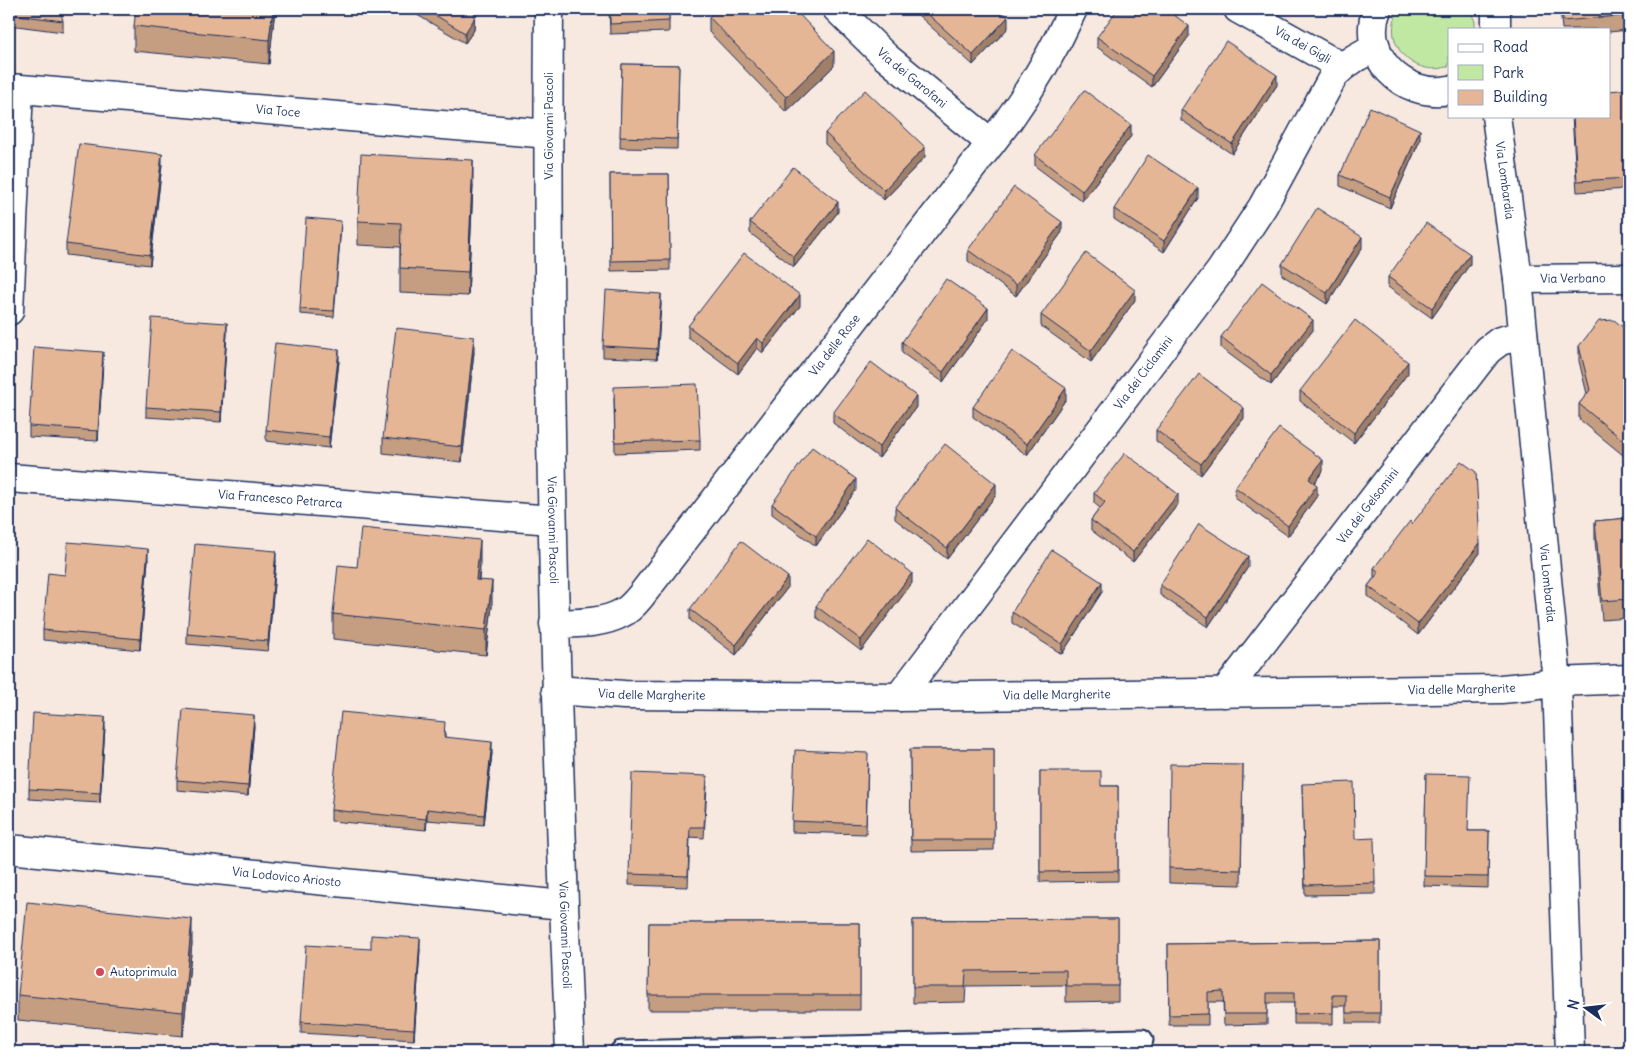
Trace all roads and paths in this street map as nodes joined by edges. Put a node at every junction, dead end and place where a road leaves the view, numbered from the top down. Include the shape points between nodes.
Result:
1 (549, 9) edge
2 (838, 9) edge
3 (1073, 9) edge
4 (1238, 9) edge
5 (1377, 9) edge
6 (1376, 47) junction
7 (1342, 66) junction
8 (14, 89) edge
9 (1448, 90) edge
10 (1496, 118) edge
11 (548, 134) junction
12 (991, 144) junction
13 (1629, 278) edge
14 (1518, 279) junction
15 (9, 311) edge
16 (1523, 335) junction
17 (9, 478) edge
18 (552, 520) junction
19 (554, 624) junction
20 (1629, 679) edge
21 (1557, 682) junction
22 (556, 690) junction
23 (1224, 693) junction
24 (899, 697) junction
25 (9, 849) edge
26 (563, 905) junction
27 (1142, 1040) dead end
28 (570, 1052) edge
29 (621, 1052) edge
30 (1570, 1052) edge

1 - 11 street, Via Giovanni Pascoli
2 - 12 street, Via dei Garofani via 881,51
3 - 12 street, Via delle Rose via 1026,94
4 - 7 street, Via dei Gigli
5 - 6 street via 1373,29
6 - 7 street, Via dei Ciclamini
6 - 9 street via 1394,76 1410,86 1428,91
7 - 24 street, Via dei Ciclamini via 1328,84 1263,206 1221,270
8 - 11 street, Via Toce
8 - 15 street
10 - 14 street, Via Lombardia
11 - 18 street, Via Giovanni Pascoli
12 - 19 street, Via delle Rose via 640,597 622,614 590,622
13 - 14 street, Via Verbano
14 - 16 street, Via Lombardia
16 - 21 street, Via Lombardia
16 - 23 street, Via dei Gelsomini via 1500,341 1488,350
17 - 18 street, Via Francesco Petrarca
18 - 19 street, Via Giovanni Pascoli
19 - 22 street, Via Giovanni Pascoli
20 - 21 street, Via delle Margherite
21 - 23 street, Via delle Margherite via 1501,689
21 - 30 street, Via Lombardia
22 - 24 street, Via delle Margherite via 624,695
22 - 26 street, Via Giovanni Pascoli
23 - 24 street, Via delle Margherite
25 - 26 street, Via Lodovico Ariosto
26 - 28 street, Via Giovanni Pascoli
27 - 29 lane

